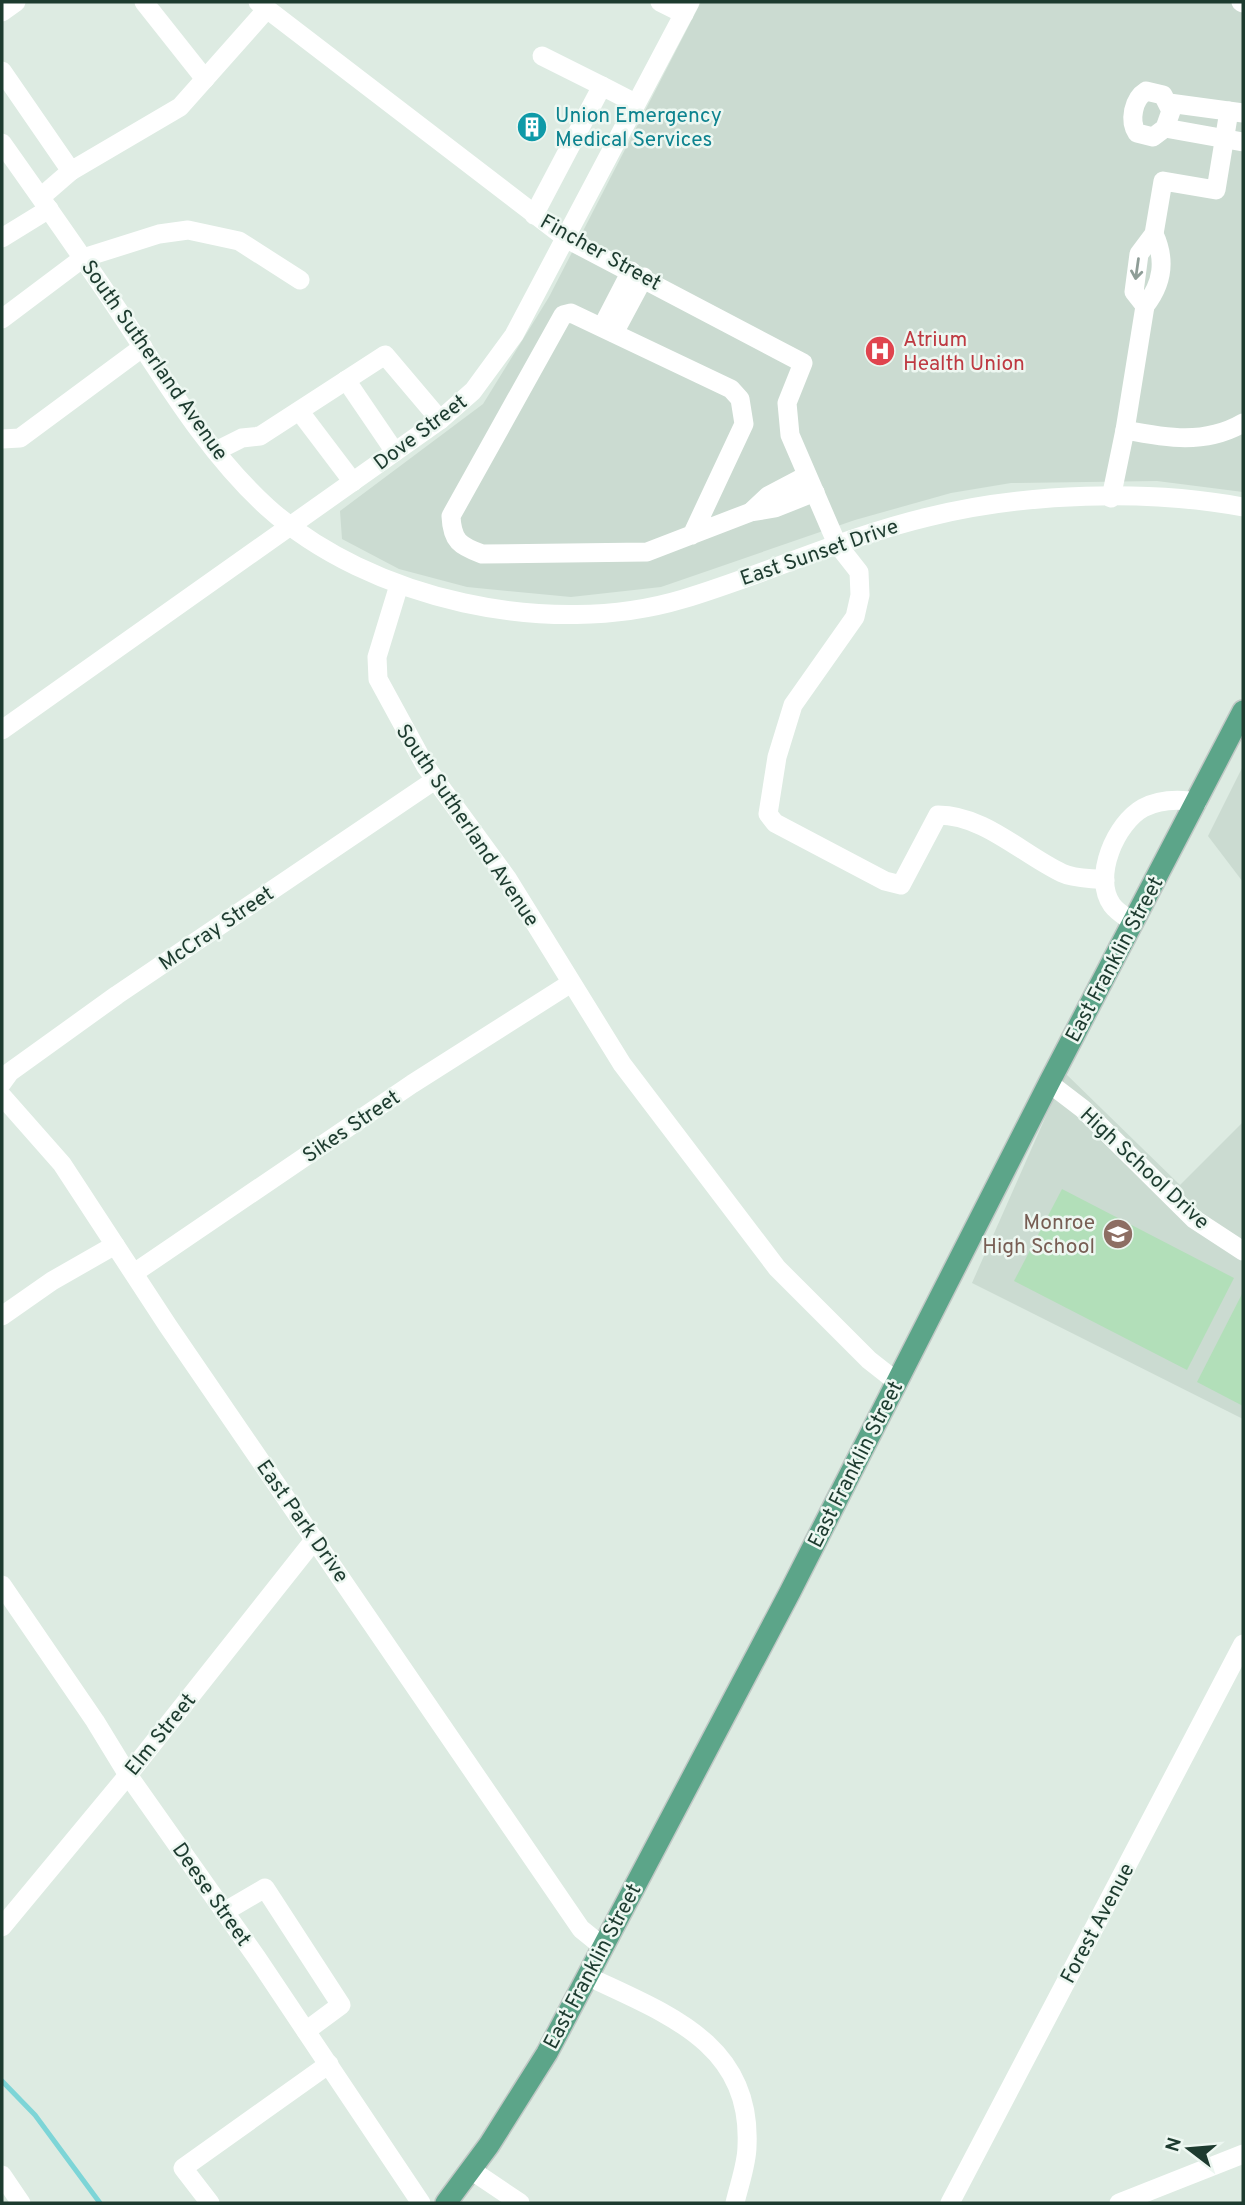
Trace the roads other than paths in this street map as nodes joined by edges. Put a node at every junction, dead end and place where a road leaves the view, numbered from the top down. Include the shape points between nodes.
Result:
1 (16, 2) edge
2 (144, 2) edge
3 (660, 2) edge
4 (263, 6) edge
5 (687, 8) edge
6 (2, 12) edge
7 (541, 56) dead end
8 (2, 71) edge
9 (205, 79) junction
10 (602, 86) junction
11 (635, 103) junction
12 (1169, 103) junction
13 (1236, 112) edge
14 (1165, 128) junction
15 (1233, 140) edge
16 (2, 144) edge
17 (71, 171) junction
18 (45, 203) junction
19 (534, 215) junction
20 (2, 238) edge
21 (567, 239) junction
22 (83, 258) junction
23 (637, 274) junction
24 (300, 280) dead end
25 (2, 319) edge
26 (608, 330) junction
27 (143, 347) junction
28 (346, 380) junction
29 (300, 412) junction
30 (440, 420) junction
31 (1243, 423) edge
32 (1125, 430) junction
33 (2, 439) edge
34 (216, 451) junction
35 (395, 452) junction
36 (353, 482) junction
37 (811, 484) junction
38 (1111, 498) junction
39 (1243, 507) edge
40 (292, 524) junction
41 (692, 535) junction
42 (837, 544) junction
43 (399, 585) junction
44 (1243, 711) edge
45 (2, 730) edge
46 (435, 780) junction
47 (1197, 802) junction
48 (1105, 880) junction
49 (1133, 922) junction
50 (571, 983) junction
51 (2, 1083) edge
52 (1049, 1083) junction
53 (2, 1096) edge
54 (115, 1245) junction
55 (1243, 1251) edge
56 (134, 1272) junction
57 (2, 1316) edge
58 (897, 1382) junction
59 (315, 1539) junction
60 (2, 1585) edge
61 (1243, 1644) edge
62 (128, 1775) junction
63 (224, 1912) junction
64 (2, 1927) edge
65 (602, 1946) junction
66 (587, 1976) junction
67 (306, 2031) junction
68 (329, 2064) junction
69 (1243, 2154) edge
70 (471, 2170) junction
71 (2, 2175) edge
72 (21, 2203) edge
73 (210, 2203) edge
74 (421, 2203) edge
75 (446, 2203) edge
76 (520, 2203) edge
77 (735, 2203) edge
78 (950, 2203) edge
79 (1119, 2203) edge

1 - 6 street
2 - 9 street
3 - 5 street
4 - 9 street
4 - 19 street, Fincher Street
5 - 11 street, Dove Street
7 - 10 street
8 - 17 street
9 - 17 street via 180,107
10 - 11 street
10 - 19 street
11 - 21 street, Dove Street
12 - 13 street
12 - 14 street
12 - 14 street via 1158,92 1146,91 1137,98 1132,123 1137,133 1145,136 1161,134
13 - 15 street
14 - 15 street
15 - 32 street via 1216,190 1163,181 1154,234 1163,254 1157,290 1145,306
16 - 18 street, South Sutherland Avenue
17 - 18 street
18 - 20 street
18 - 22 street, South Sutherland Avenue
19 - 21 street, Fincher Street
21 - 23 street, Fincher Street
21 - 30 street, Dove Street via 503,354 473,391
22 - 24 street via 159,234 188,230 239,241
22 - 25 street
22 - 27 street, South Sutherland Avenue
23 - 26 street
23 - 37 street, Fincher Street via 803,363 787,403 790,435
26 - 41 street via 731,389 740,399 744,424
26 - 41 street via 571,313 563,315 451,516 452,532 460,546 482,554 562,555 647,552
27 - 33 street via 20,438
27 - 34 street, South Sutherland Avenue
28 - 29 street
28 - 30 street via 385,355
28 - 35 street
29 - 34 street via 260,436 242,438
29 - 36 street
30 - 35 street, Dove Street
31 - 32 street via 1201,438
32 - 38 street
34 - 40 street, South Sutherland Avenue via 268,508
35 - 36 street, Dove Street
36 - 40 street, Dove Street
37 - 41 street via 775,508 751,512
37 - 42 street, Fincher Street
38 - 39 street, East Sunset Drive via 1193,498
38 - 42 street, East Sunset Drive via 1002,502 923,518
40 - 43 street, South Sutherland Avenue via 360,570
40 - 45 street, Dove Street
42 - 43 street, East Sunset Drive via 681,600 588,615 490,607
42 - 48 street, Fincher Street via 859,572 860,595 855,617 793,705 769,803 768,814 775,823 901,885 938,815 958,815 974,822 1065,875
43 - 46 street, South Sutherland Avenue via 377,657 378,679
44 - 47 main road, East Franklin Street
46 - 50 street, South Sutherland Avenue via 500,868
46 - 51 street, McCray Street via 117,996 10,1072
47 - 48 street via 1176,799 1158,803 1128,820 1111,850
47 - 49 main road, East Franklin Street
48 - 49 street via 1113,906
49 - 52 main road, East Franklin Street
50 - 56 street, Sikes Street
50 - 58 street, South Sutherland Avenue via 622,1064 777,1268
52 - 55 street, High School Drive via 1083,1109 1194,1219
52 - 58 main road, East Franklin Street
53 - 54 street, East Park Drive via 61,1164
54 - 56 street, East Park Drive
54 - 57 street
56 - 59 street, East Park Drive
58 - 65 main road, East Franklin Street
59 - 62 street, Elm Street
59 - 65 street, East Park Drive via 581,1929
60 - 62 street, Deese Street
61 - 78 street, Forest Avenue
62 - 63 street, Deese Street
62 - 64 street, Elm Street
63 - 67 street, Deese Street
63 - 67 street via 265,1888 341,2005
65 - 66 main road, East Franklin Street
66 - 70 main road, East Franklin Street via 547,2053
66 - 77 street via 690,2029 723,2056 736,2081 747,2146
67 - 68 street, Deese Street
68 - 73 street via 183,2168
68 - 74 street, Deese Street
69 - 79 street
70 - 75 main road, East Franklin Street
70 - 76 street
71 - 72 street

